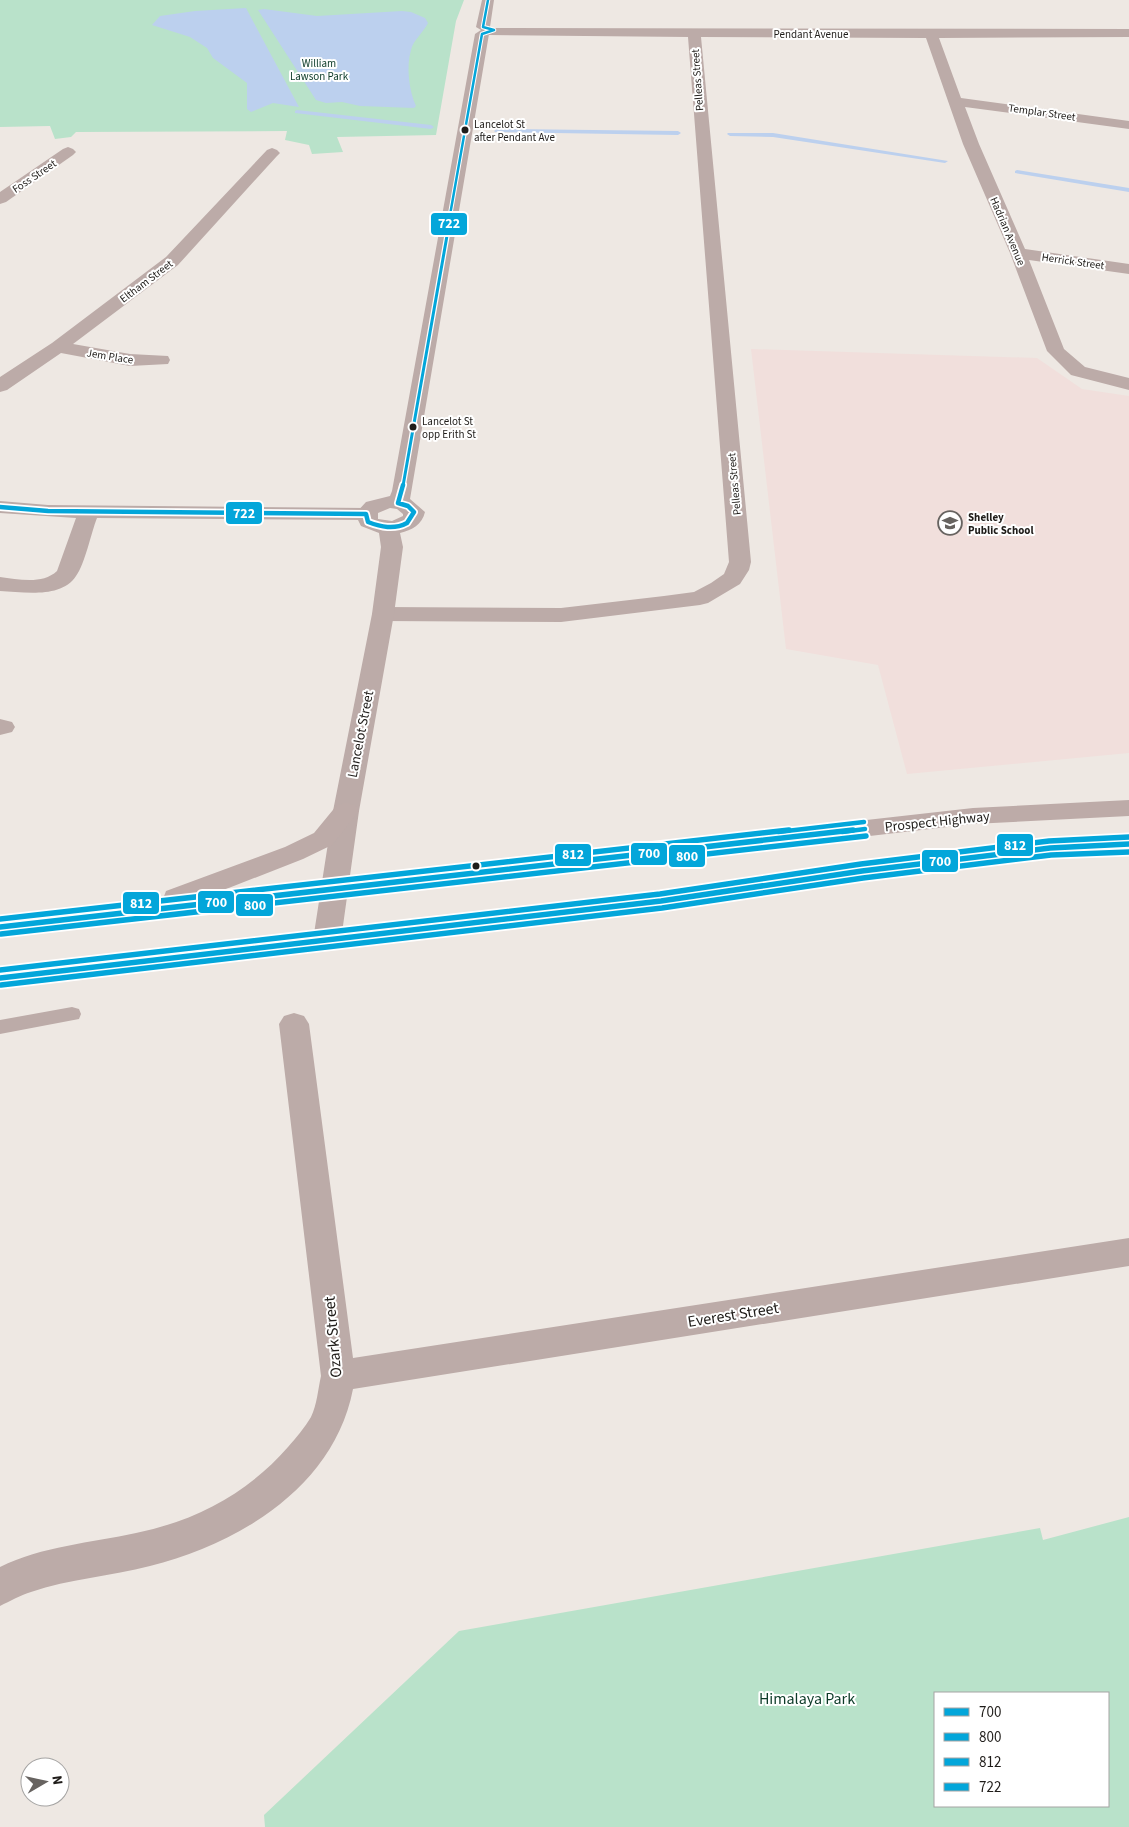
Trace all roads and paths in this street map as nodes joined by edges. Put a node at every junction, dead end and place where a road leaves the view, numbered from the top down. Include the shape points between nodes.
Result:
1 (488, 0) edge
2 (486, 31) junction
3 (694, 33) junction
4 (1129, 33) edge
5 (931, 34) junction
6 (955, 101) junction
7 (1129, 125) edge
8 (68, 152) dead end
9 (272, 153) dead end
10 (0, 199) edge
11 (1018, 253) junction
12 (1129, 270) edge
13 (58, 347) junction
14 (161, 360) dead end
15 (1129, 384) edge
16 (0, 386) edge
17 (398, 503) junction
18 (0, 507) edge
19 (88, 512) junction
20 (366, 514) junction
21 (389, 528) junction
22 (0, 584) edge
23 (383, 614) junction
24 (1129, 808) edge
25 (346, 811) junction
26 (1129, 844) edge
27 (335, 890) junction
28 (139, 912) junction
29 (0, 927) edge
30 (328, 940) junction
31 (0, 978) edge
32 (72, 1014) dead end
33 (294, 1024) dead end
34 (0, 1027) edge
35 (1129, 1252) edge
36 (338, 1376) junction
37 (0, 1587) edge

1 - 2 street
2 - 3 street, Pendant Avenue
2 - 17 street
3 - 5 street, Pendant Avenue
3 - 23 street, Pelleas Street via 740,562 738,570 732,579 700,598 664,603 561,615
4 - 5 street, Pendant Avenue
5 - 6 street, Hadrian Avenue
6 - 7 street, Templar Street
6 - 11 street, Hadrian Avenue
8 - 10 street, Foss Street
9 - 13 street, Eltham Street via 172,261
11 - 12 street, Herrick Street
11 - 15 street, Hadrian Avenue via 1056,352 1078,371
13 - 14 street, Jem Place via 130,360
13 - 16 street, Eltham Street
17 - 20 street via 374,506
17 - 21 street via 408,506 414,515 406,524
18 - 19 street
19 - 20 street
19 - 22 street via 68,574 63,579 40,586
20 - 21 street via 368,522 374,526
21 - 23 street, Lancelot Street via 392,547
23 - 25 street, Lancelot Street
24 - 27 main road, Prospect Highway via 973,816
25 - 27 street, Lancelot Street
25 - 28 main road via 323,839
26 - 30 main road via 1050,848 661,901
27 - 28 main road, Prospect Highway
27 - 30 street, Lancelot Street
28 - 29 main road, Prospect Highway
30 - 31 main road
32 - 34 lane
33 - 36 street, Ozark Street
35 - 36 street, Everest Street
36 - 37 street, Ozark Street via 334,1401 314,1441 280,1484 246,1510 205,1530 153,1547 27,1575

